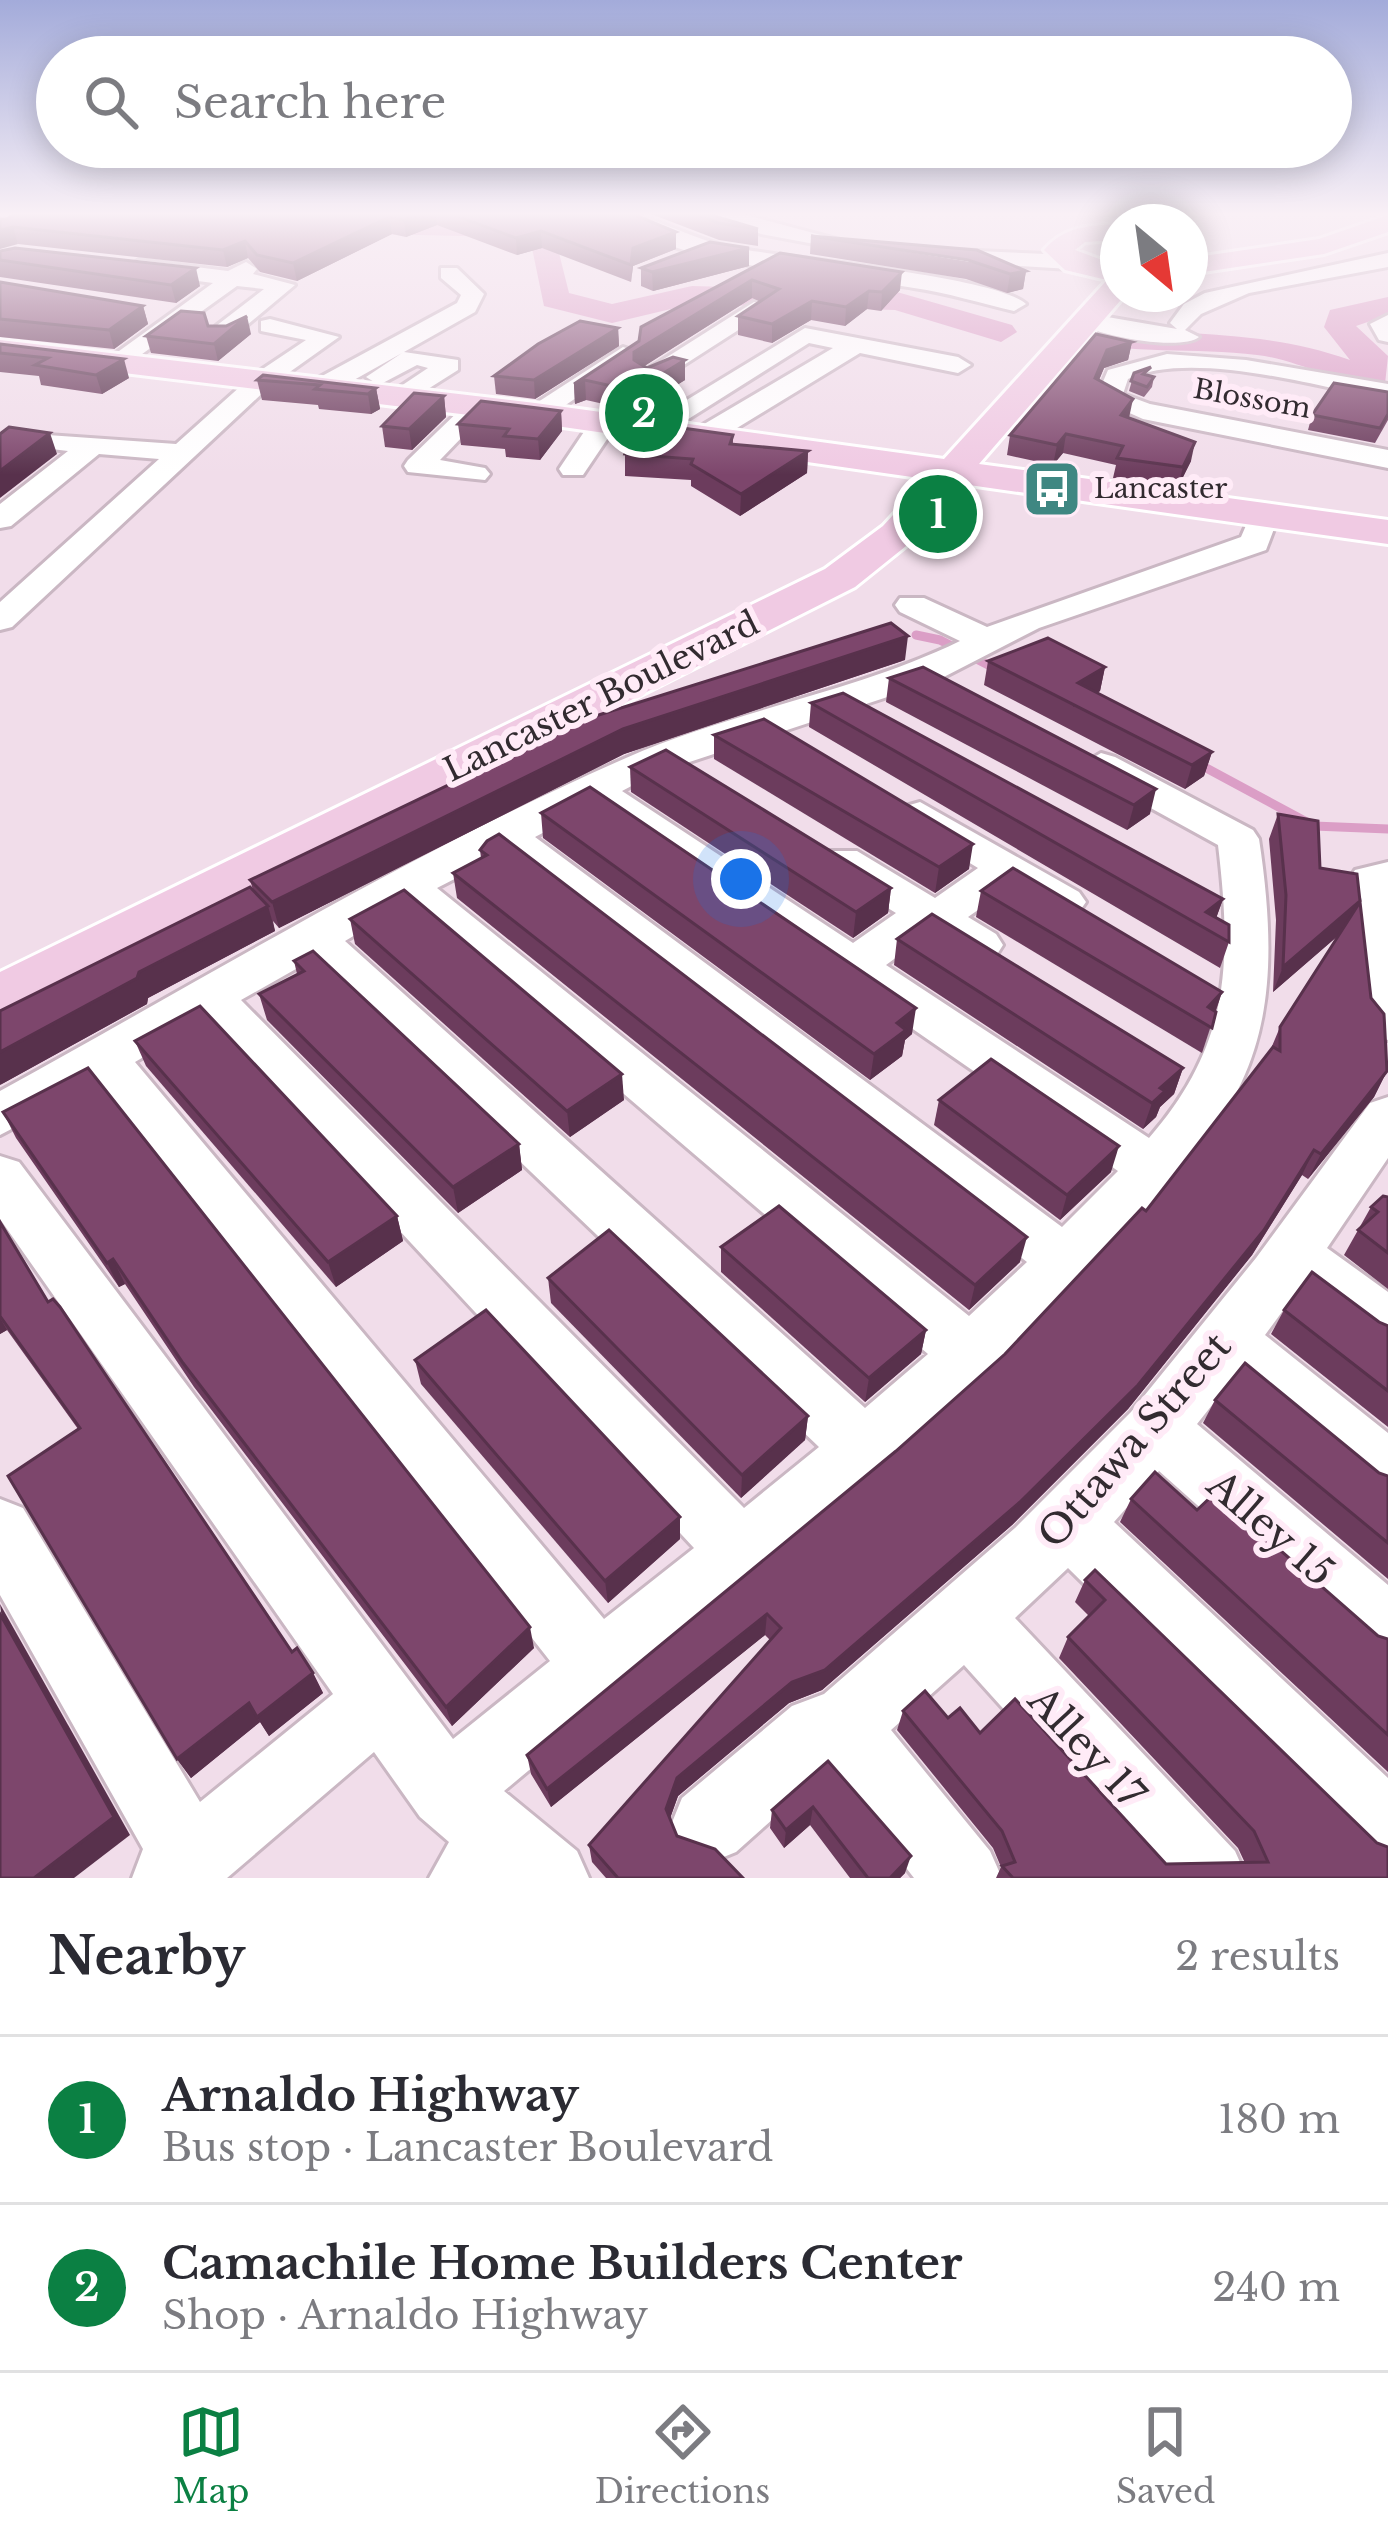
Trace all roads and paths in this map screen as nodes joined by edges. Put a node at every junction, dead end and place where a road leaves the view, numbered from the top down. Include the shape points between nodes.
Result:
1 (203, 300) edge
2 (265, 300) edge
3 (470, 300) edge
4 (1000, 300) edge
5 (1070, 300) edge
6 (1209, 300) edge
7 (1282, 300) edge
8 (1288, 302) dead end
9 (1014, 304) dead end
10 (1100, 304) edge
11 (136, 313) edge
12 (181, 316) junction
13 (1084, 320) junction
14 (1388, 322) edge
15 (1181, 323) dead end
16 (270, 326) dead end
17 (221, 334) edge
18 (805, 335) junction
19 (1388, 335) edge
20 (1241, 340) dead end
21 (856, 345) junction
22 (1287, 347) dead end
23 (0, 349) edge
24 (628, 352) edge
25 (117, 364) junction
26 (958, 365) dead end
27 (1359, 371) dead end
28 (1117, 375) junction
29 (261, 381) junction
30 (337, 390) junction
31 (1207, 392) dead end
32 (1388, 392) edge
33 (401, 398) junction
34 (478, 407) junction
35 (536, 413) junction
36 (592, 422) junction
37 (28, 440) edge
38 (679, 440) junction
39 (93, 445) junction
40 (183, 453) junction
41 (1388, 459) edge
42 (936, 467) junction
43 (573, 470) dead end
44 (475, 474) dead end
45 (0, 477) edge
46 (45, 484) junction
47 (1265, 513) junction
48 (0, 519) edge
49 (1388, 532) edge
50 (912, 605) dead end
51 (0, 620) edge
52 (988, 641) junction
53 (923, 673) junction
54 (965, 695) edge
55 (844, 699) junction
56 (883, 720) edge
57 (768, 724) junction
58 (806, 747) edge
59 (1072, 750) edge
60 (670, 755) junction
61 (710, 779) edge
62 (592, 789) junction
63 (882, 792) edge
64 (505, 835) junction
65 (809, 840) edge
66 (1010, 856) junction
67 (406, 886) junction
68 (1380, 901) edge
69 (932, 916) junction
70 (1104, 926) edge
71 (314, 938) junction
72 (0, 961) edge
73 (853, 965) junction
74 (1016, 967) edge
75 (0, 997) edge
76 (210, 997) junction
77 (1387, 1010) edge
78 (1388, 1022) edge
79 (103, 1057) junction
80 (0, 1114) edge
81 (1388, 1117) edge
82 (1154, 1168) junction
83 (0, 1177) edge
84 (1368, 1189) edge
85 (1293, 1254) junction
86 (1066, 1261) junction
87 (1388, 1325) edge
88 (1225, 1337) junction
89 (974, 1356) junction
90 (1155, 1426) junction
91 (866, 1450) junction
92 (1388, 1472) edge
93 (1068, 1523) junction
94 (0, 1531) edge
95 (741, 1551) junction
96 (966, 1616) junction
97 (1388, 1630) edge
98 (598, 1666) junction
99 (381, 1700) junction
100 (841, 1726) junction
101 (446, 1790) junction
102 (709, 1825) dead end
103 (1388, 1830) edge
104 (508, 1864) edge
105 (179, 1868) edge
106 (955, 1875) edge
107 (1208, 1878) edge

1 - 12 street
2 - 17 street
3 - 30 street
4 - 9 street
5 - 42 main road, Lancaster Boulevard
6 - 15 street
7 - 8 street
10 - 13 main road, Lancaster Boulevard
11 - 12 street
12 - 25 street
13 - 20 street via 1146,334
13 - 42 main road, Lancaster Boulevard
14 - 19 street
16 - 29 street via 327,337
18 - 21 street
18 - 36 street via 768,318 643,381
18 - 38 street
21 - 26 street
21 - 38 street
22 - 27 street
23 - 25 main road
24 - 35 street
25 - 29 main road
28 - 31 street, Blossom
28 - 32 street via 1142,361 1211,364
28 - 41 street via 1109,398 1118,405
29 - 30 main road
29 - 40 street
30 - 33 main road
30 - 33 street via 413,357 449,365
33 - 34 main road
34 - 35 main road
34 - 44 street via 418,466
35 - 36 main road
36 - 38 main road
36 - 43 street
37 - 39 street
38 - 42 main road
39 - 40 street
39 - 46 street
40 - 51 street
42 - 47 main road
42 - 72 main road, Lancaster Boulevard via 815,569
42 - 75 main road, Lancaster Boulevard via 897,534 840,578
45 - 46 street
46 - 48 street
47 - 49 main road
47 - 52 street via 1255,543
50 - 52 street
52 - 53 street
53 - 54 street
53 - 55 street
55 - 56 street
55 - 57 street
57 - 58 street
57 - 60 street
59 - 82 street via 1238,839 1221,997 1238,1037 1195,1078
60 - 61 street
60 - 62 street
62 - 64 street
62 - 73 street
63 - 66 street
64 - 67 street
64 - 86 street
65 - 69 street
66 - 69 street
66 - 70 street
67 - 71 street
67 - 89 street
68 - 77 street
69 - 73 street
69 - 74 street
71 - 76 street
71 - 91 street
73 - 82 street
76 - 79 street
76 - 95 street
77 - 78 street
79 - 80 street
79 - 98 street
81 - 84 street, Ottawa Street
82 - 86 street
83 - 99 street
84 - 85 street, Ottawa Street
85 - 87 street
85 - 88 street, Ottawa Street
86 - 89 street
88 - 90 street, Ottawa Street
88 - 92 street
89 - 91 street
90 - 93 street, Ottawa Street
90 - 97 street, Alley 15
91 - 95 street
93 - 96 street, Ottawa Street
93 - 103 street
94 - 105 street
95 - 98 street
96 - 100 street, Ottawa Street
96 - 107 street, Alley 17
98 - 101 street
99 - 101 street
99 - 105 street
100 - 102 street, Ottawa Street via 817,1731
100 - 106 street
101 - 104 street

